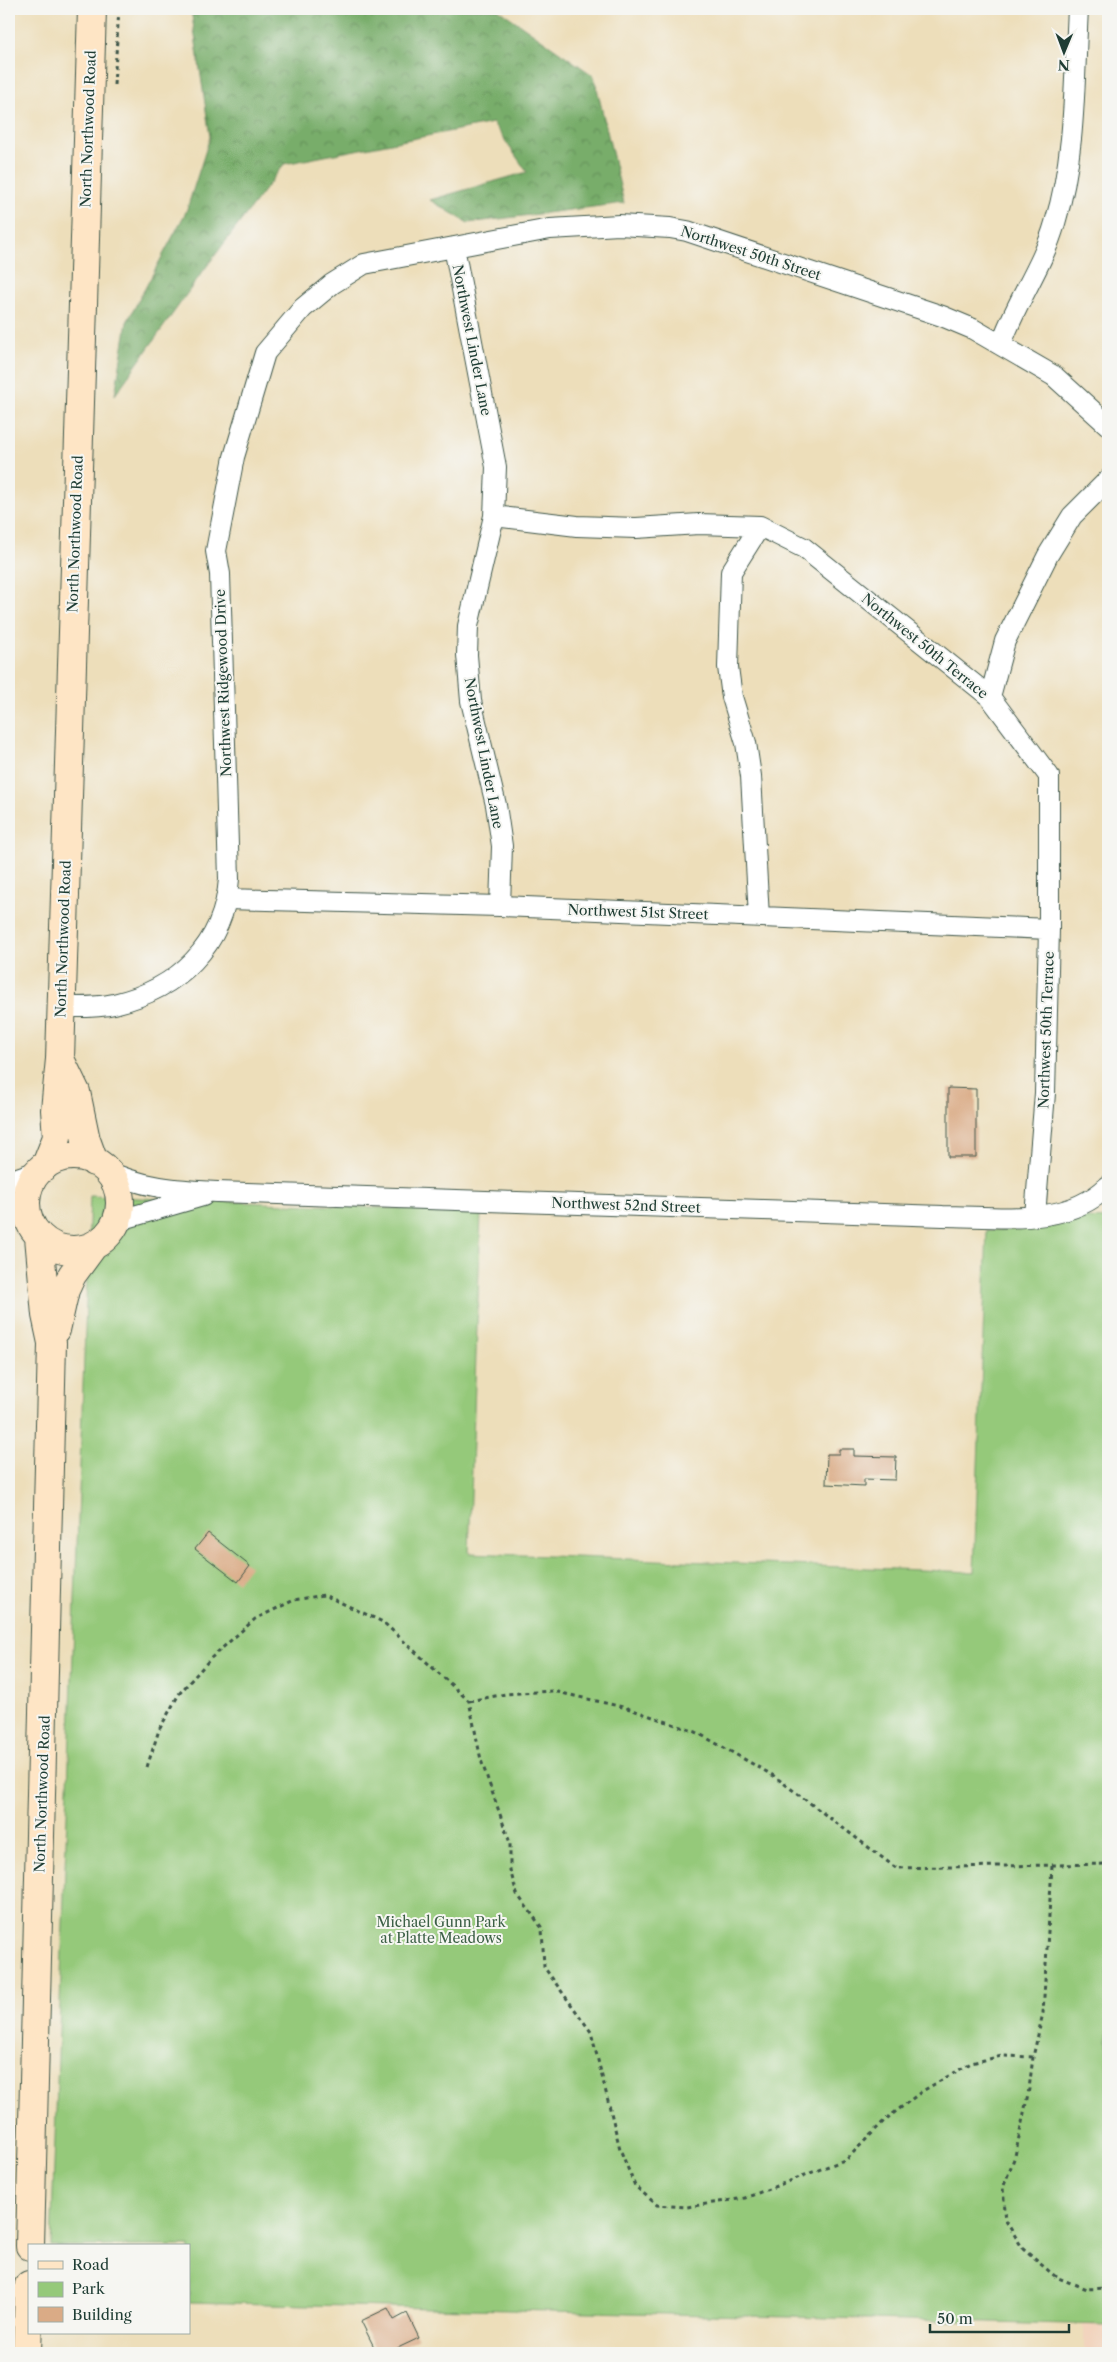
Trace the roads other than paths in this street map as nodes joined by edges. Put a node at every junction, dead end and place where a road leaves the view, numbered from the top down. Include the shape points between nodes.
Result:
1 (92, 9) edge
2 (1078, 9) edge
3 (454, 247) junction
4 (332, 284) joint
5 (1001, 345) junction
6 (1108, 425) edge
7 (1108, 480) edge
8 (494, 516) junction
9 (760, 526) junction
10 (990, 697) junction
11 (227, 899) junction
12 (500, 906) junction
13 (759, 917) junction
14 (1049, 929) junction
15 (61, 1007) junction
16 (60, 1060) junction
17 (99, 1165) junction
18 (42, 1168) junction
19 (9, 1181) edge
20 (1108, 1186) edge
21 (217, 1192) junction
22 (1035, 1216) junction
23 (25, 1221) edge
24 (104, 1236) junction
25 (52, 1343) junction
26 (30, 2244) edge
27 (28, 2319) edge
28 (27, 2353) edge

1 - 15 street, North Northwood Road
2 - 5 street via 1072,135 1066,182 1055,225 1039,267 1006,329
3 - 4 street, Northwest 50th Street via 364,264
3 - 5 street, Northwest 50th Street via 584,226 687,230 942,316
3 - 8 street, Northwest Linder Lane via 494,450
4 - 11 street, Northwest Ridgewood Drive via 304,308 265,353 234,457 216,551 221,584
5 - 6 street, Northwest 50th Street via 1054,376
7 - 10 street via 1072,516 1048,556 1005,641
8 - 9 street, Northwest 50th Terrace via 577,526
8 - 12 street, Northwest Linder Lane via 468,626 467,655 471,701 496,805 502,846
9 - 10 street, Northwest 50th Terrace via 804,548
9 - 13 street via 731,572 728,668 751,776
10 - 14 street, Northwest 50th Terrace via 1048,776
11 - 12 street, Northwest 51st Street
11 - 15 street, Northwest Ridgewood Drive via 216,931 177,978 114,1004
12 - 13 street, Northwest 51st Street
13 - 14 street, Northwest 51st Street
14 - 22 street, Northwest 50th Terrace via 1045,1093
15 - 16 street, North Northwood Road
16 - 17 street, North Northwood Road via 76,1092 86,1140
16 - 18 street, North Northwood Road via 55,1110 57,1137
17 - 18 street via 68,1157
17 - 21 street, Northwest 52nd Street via 122,1179 146,1186
17 - 24 street via 115,1184 120,1202
18 - 19 street
18 - 23 street via 27,1193
20 - 22 street, Northwest 52nd Street via 1096,1198 1072,1210
21 - 22 street, Northwest 52nd Street via 933,1216
21 - 24 street, Northwest 52nd Street via 127,1218
23 - 24 street via 52,1245 66,1250 82,1249
23 - 25 street, North Northwood Road
24 - 25 street, North Northwood Road via 72,1275
25 - 26 street, North Northwood Road
27 - 28 street

